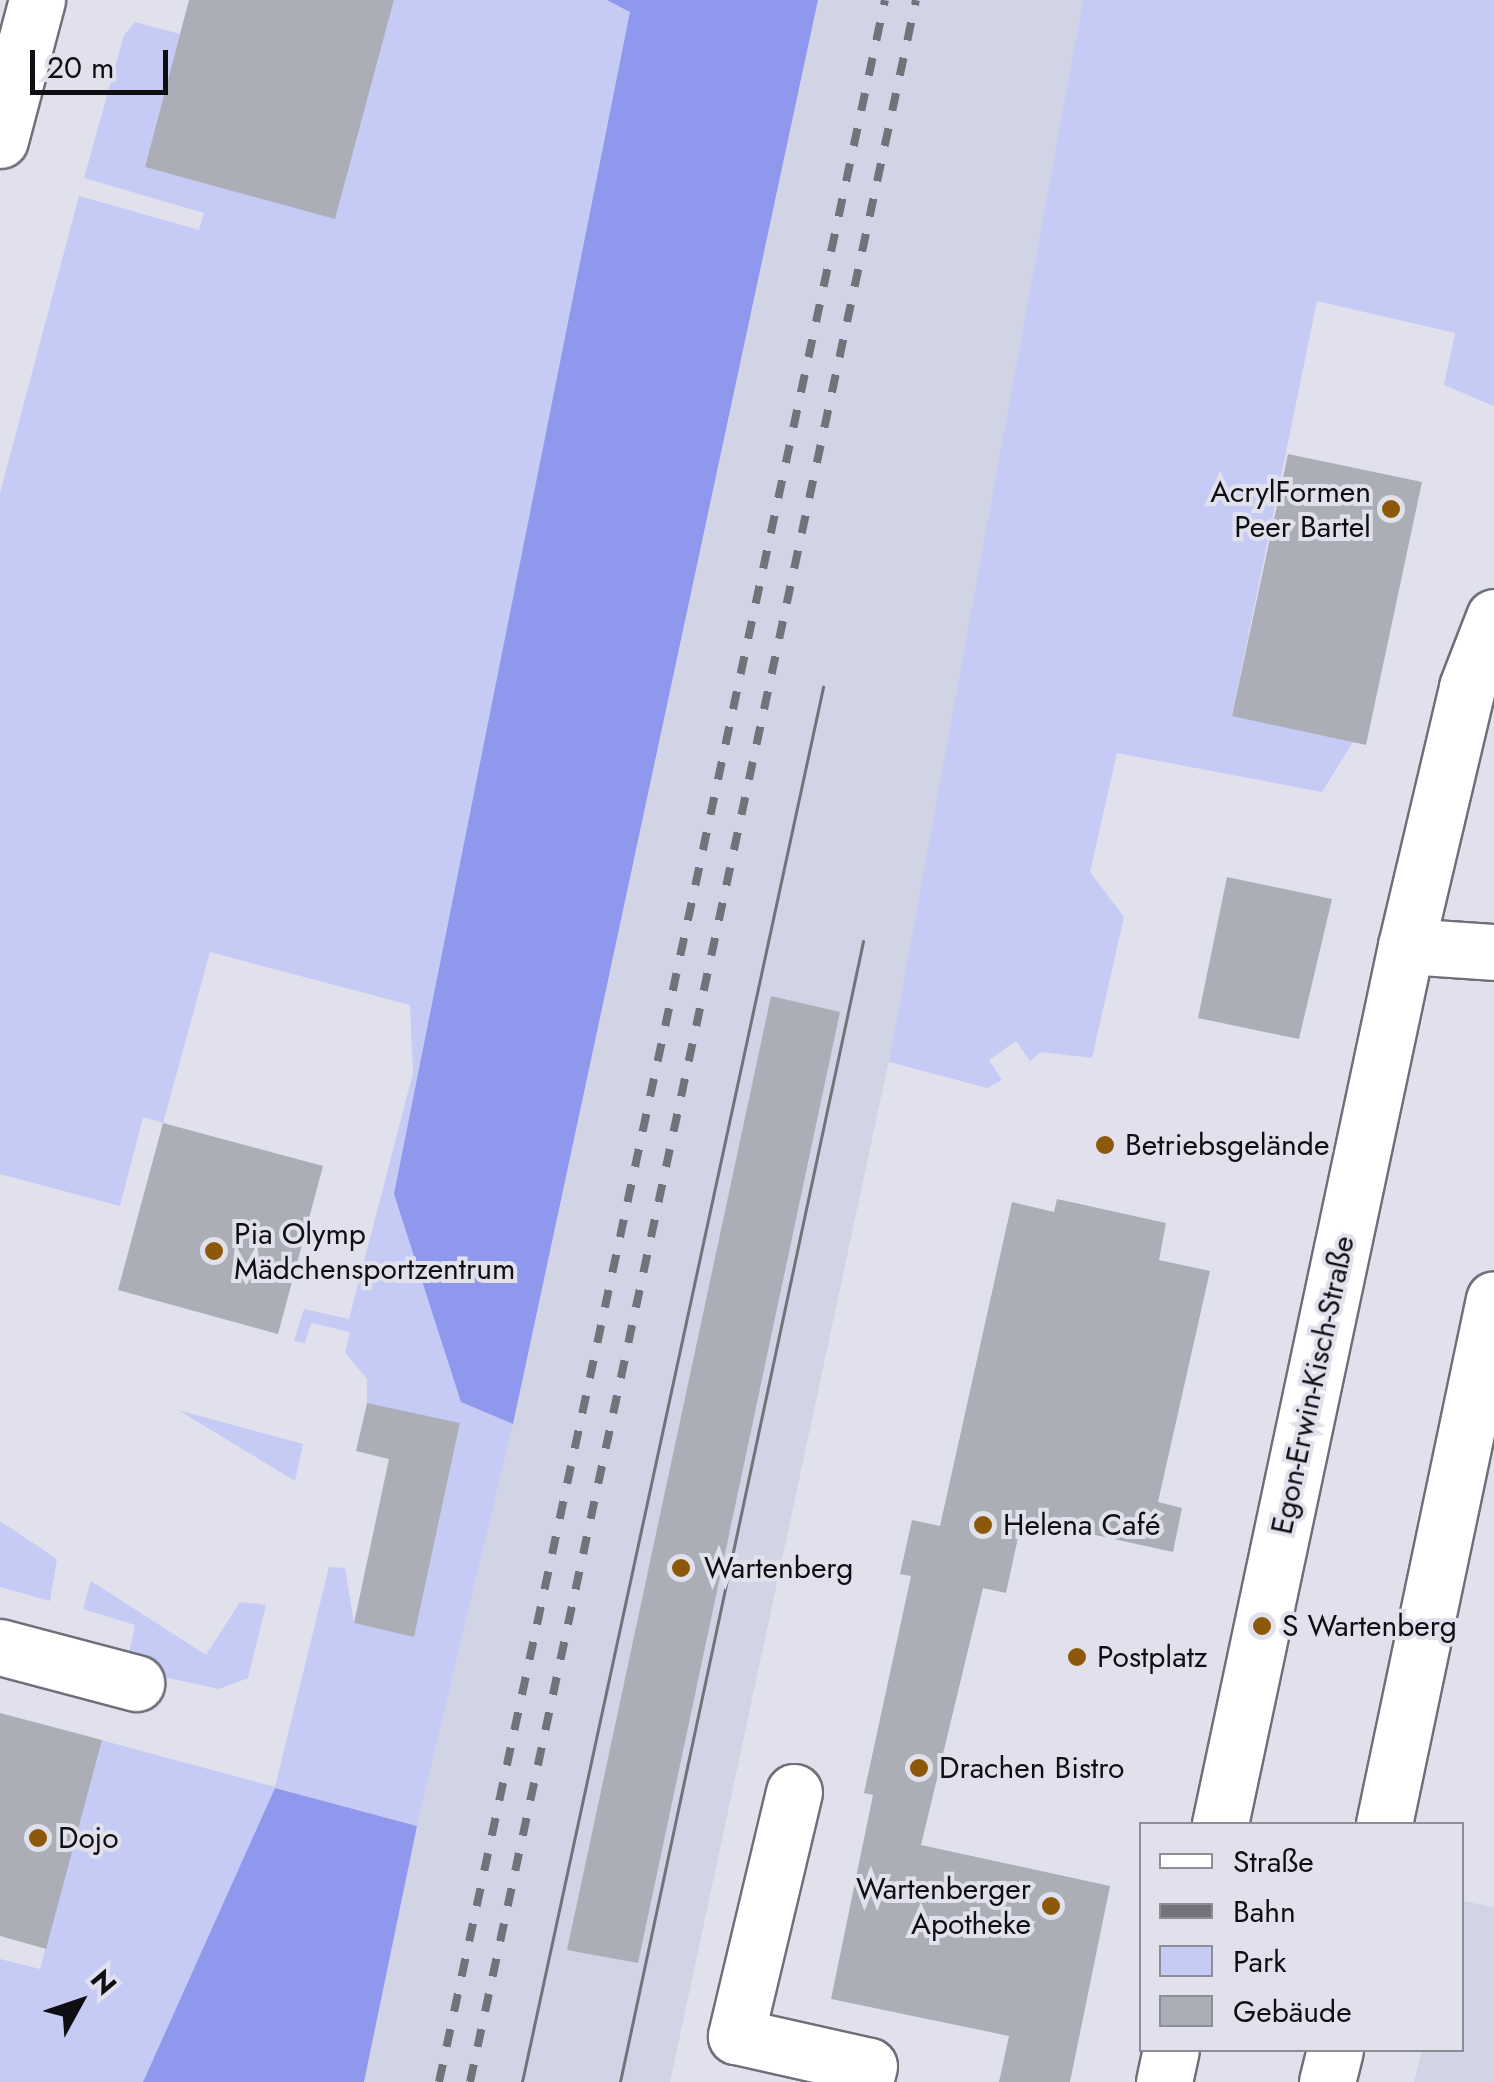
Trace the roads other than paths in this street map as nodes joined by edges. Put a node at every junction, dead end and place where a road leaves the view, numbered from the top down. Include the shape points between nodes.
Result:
1 (38, 0) edge
2 (0, 140) edge
3 (1494, 617) edge
4 (1406, 946) junction
5 (1494, 952) edge
6 (1494, 1300) edge
7 (0, 1647) edge
8 (136, 1684) dead end
9 (794, 1792) dead end
10 (1386, 1813) edge
11 (1220, 1822) edge
12 (1171, 2052) edge
13 (1334, 2052) edge
14 (865, 2082) edge
15 (1164, 2082) edge
16 (1328, 2082) edge

1 - 2 street
3 - 4 street, Egon-Erwin-Kisch-Straße via 1467,687
4 - 5 street
4 - 11 street, Egon-Erwin-Kisch-Straße
6 - 10 street
7 - 8 street
9 - 14 street via 736,2036 868,2066
12 - 15 street
13 - 16 street

